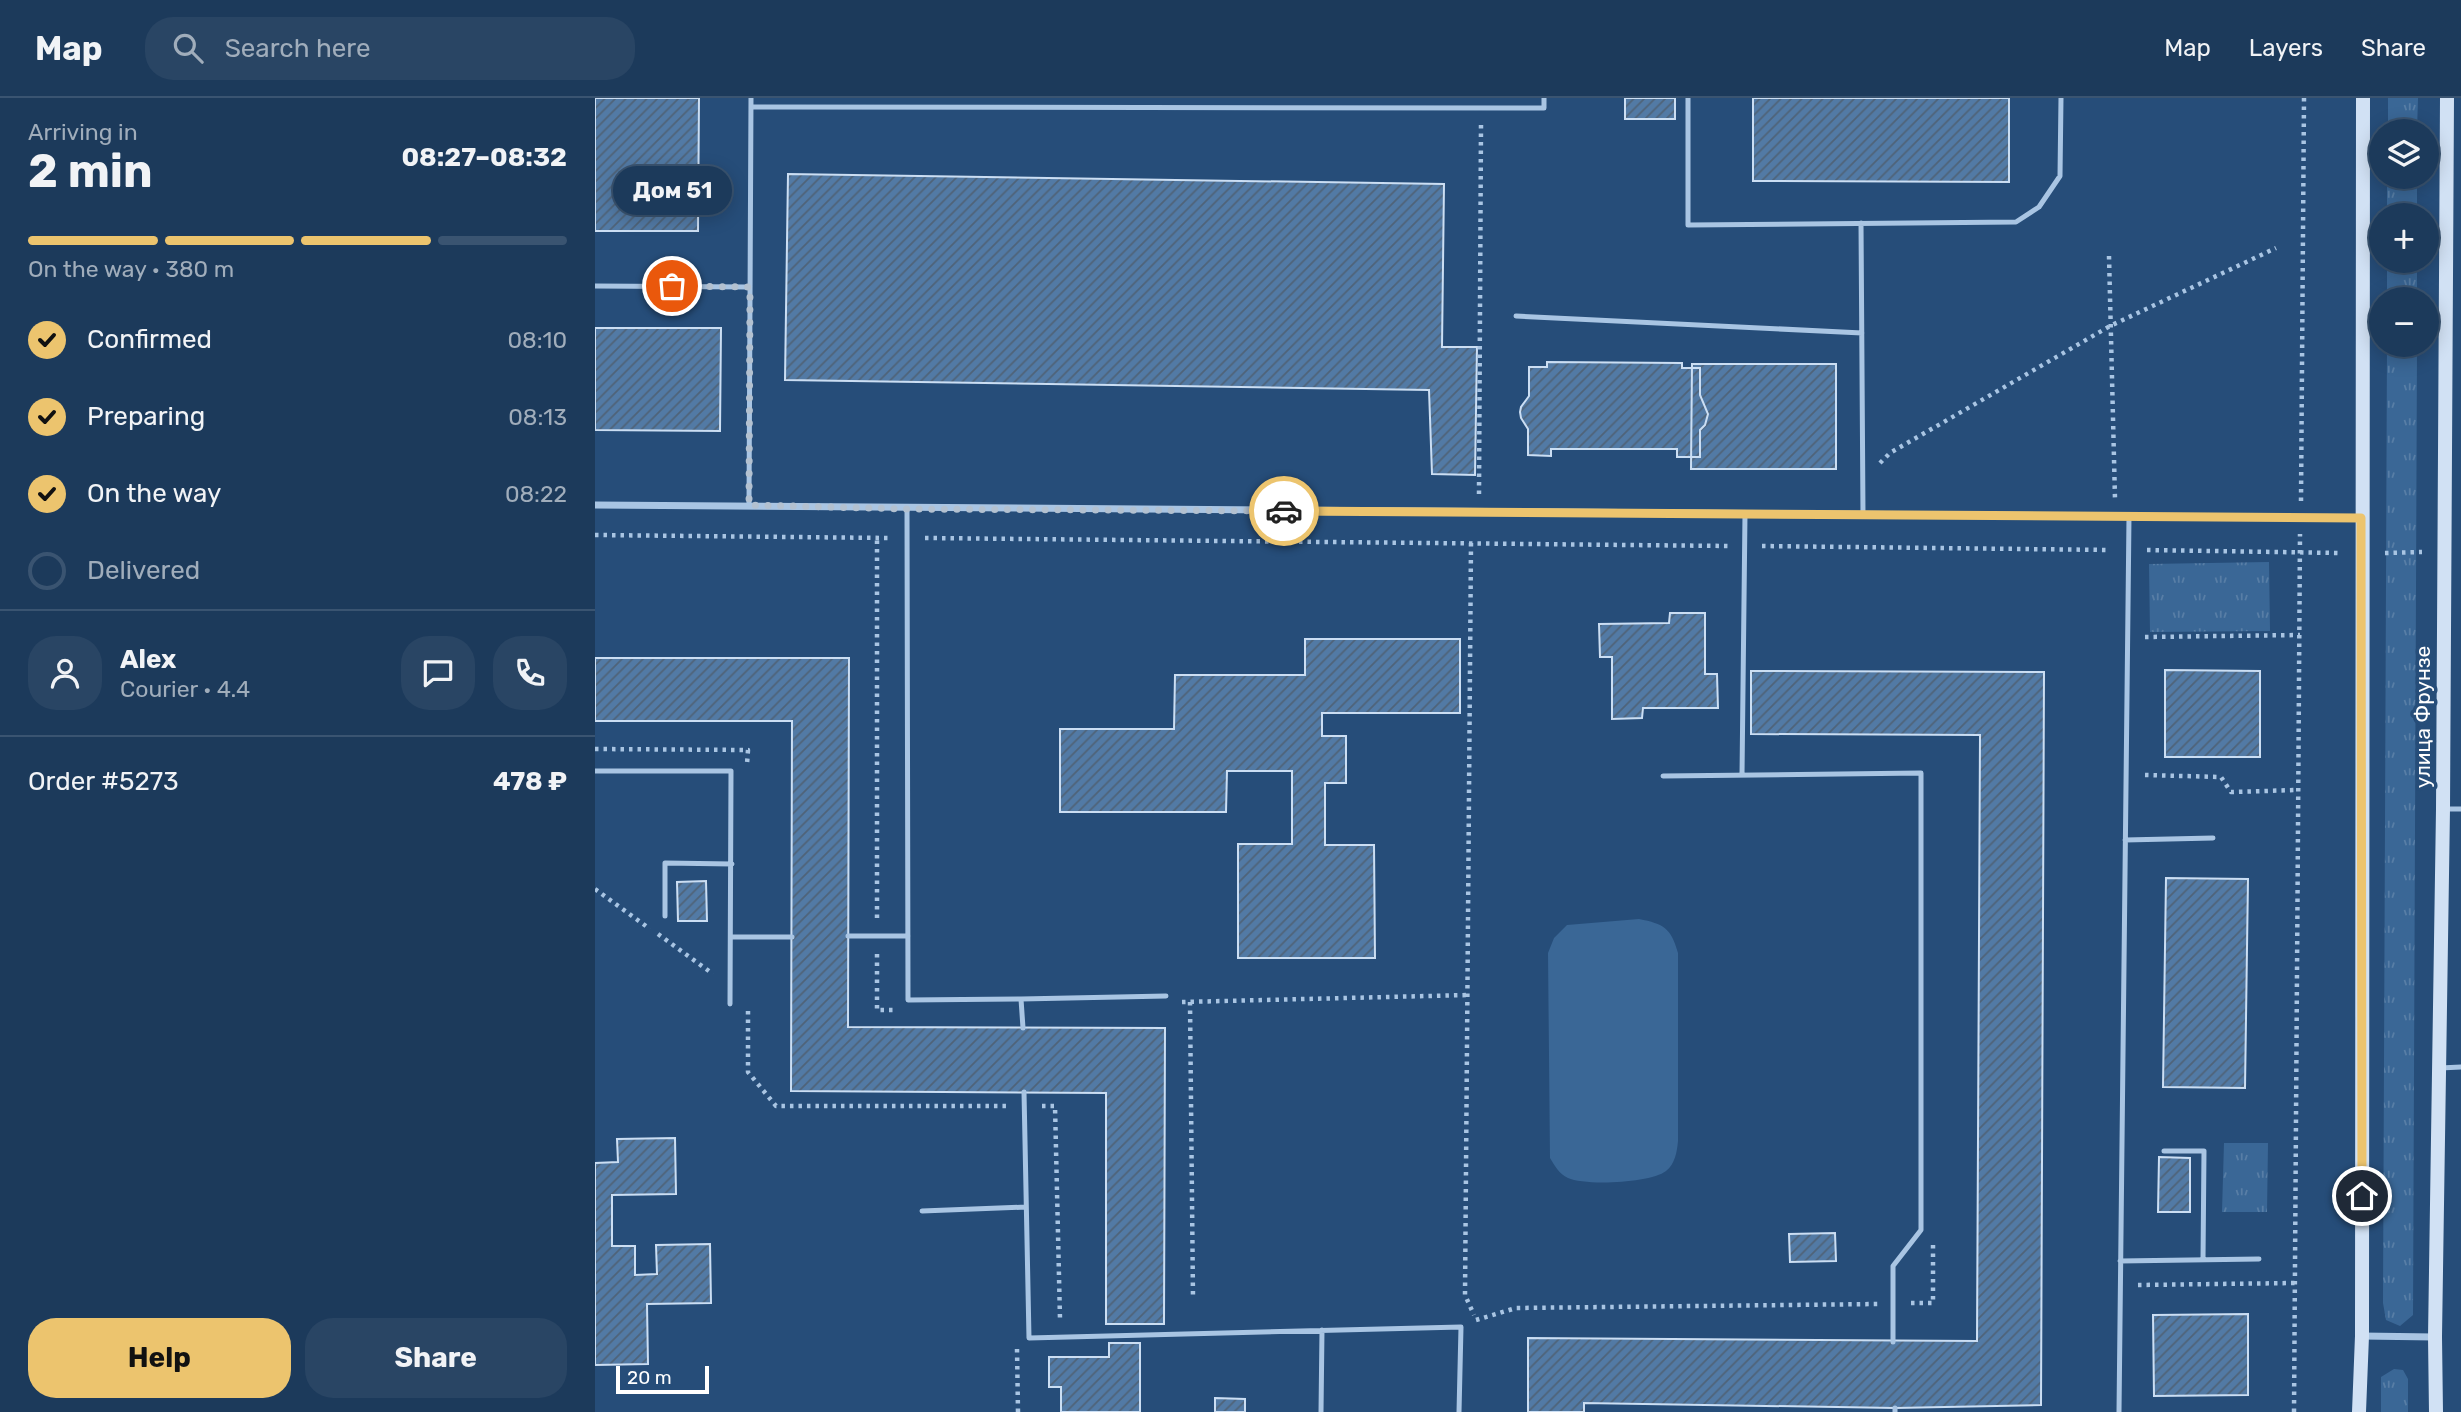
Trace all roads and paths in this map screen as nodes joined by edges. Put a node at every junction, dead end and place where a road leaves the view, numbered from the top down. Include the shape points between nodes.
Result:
1 (751, 98) edge
2 (1544, 98) edge
3 (1688, 98) edge
4 (2061, 98) edge
5 (2304, 98) edge
6 (2363, 98) edge
7 (2447, 98) edge
8 (751, 107) junction
9 (1481, 108) junction
10 (1861, 223) junction
11 (2276, 248) dead end
12 (2109, 256) dead end
13 (595, 286) edge
14 (750, 287) junction
15 (1516, 316) dead end
16 (2110, 326) junction
17 (1861, 333) junction
18 (1862, 481) junction
19 (595, 505) edge
20 (749, 505) junction
21 (907, 509) junction
22 (1478, 512) junction
23 (1745, 514) junction
24 (1863, 515) junction
25 (2118, 517) junction
26 (2129, 517) junction
27 (2301, 518) junction
28 (2361, 518) junction
29 (595, 535) edge
30 (877, 538) junction
31 (906, 538) junction
32 (1471, 543) junction
33 (1478, 544) junction
34 (1744, 546) junction
35 (2130, 550) junction
36 (2298, 552) junction
37 (2300, 635) junction
38 (2140, 637) dead end
39 (595, 771) edge
40 (1742, 775) junction
41 (2138, 775) dead end
42 (1663, 776) dead end
43 (2297, 790) junction
44 (2444, 808) junction
45 (2461, 809) edge
46 (2213, 838) dead end
47 (2125, 840) junction
48 (732, 864) junction
49 (595, 889) edge
50 (665, 916) dead end
51 (848, 936) dead end
52 (877, 936) junction
53 (908, 936) junction
54 (731, 937) junction
55 (792, 937) dead end
56 (730, 987) junction
57 (1166, 996) dead end
58 (1021, 999) junction
59 (1190, 1002) dead end
60 (730, 1003) dead end
61 (1023, 1028) dead end
62 (2461, 1067) edge
63 (2440, 1068) junction
64 (1024, 1092) dead end
65 (1024, 1106) junction
66 (2164, 1151) dead end
67 (1027, 1207) junction
68 (922, 1211) dead end
69 (1933, 1235) dead end
70 (2203, 1259) junction
71 (2259, 1259) dead end
72 (2120, 1261) junction
73 (2295, 1283) junction
74 (2135, 1297) dead end
75 (1193, 1298) dead end
76 (1893, 1304) junction
77 (1476, 1319) junction
78 (1322, 1330) junction
79 (1476, 1332) dead end
80 (2362, 1336) junction
81 (1060, 1337) junction
82 (2435, 1337) junction
83 (1893, 1342) dead end
84 (1027, 1349) dead end
85 (1018, 1412) edge
86 (1321, 1412) edge
87 (1459, 1412) edge
88 (2119, 1412) edge
89 (2294, 1412) edge
90 (2359, 1412) edge
91 (2436, 1412) edge

1 - 8 lane
2 - 9 lane via 1544,108
3 - 10 lane via 1688,225
4 - 10 lane via 2060,176 2039,207 2027,215 2015,222
5 - 27 path
6 - 28 main road
7 - 44 main road, улица Фрунзе
8 - 9 lane
8 - 14 lane
9 - 22 path
10 - 17 lane
11 - 16 path
12 - 16 path
13 - 14 lane
14 - 20 lane
15 - 17 lane
16 - 18 path via 1890,453
16 - 25 path via 2113,483
17 - 18 lane
18 - 24 lane
19 - 20 street
20 - 21 street
21 - 22 street
21 - 31 lane
22 - 23 street
22 - 33 path
23 - 24 street
23 - 34 lane
24 - 25 street
25 - 26 street
26 - 27 street
26 - 35 lane
27 - 28 street
27 - 36 path
28 - 80 main road
29 - 30 path
30 - 31 path
30 - 52 path
31 - 32 path
31 - 53 lane
32 - 33 path
32 - 77 path via 1465,1296
33 - 34 path
34 - 35 path
34 - 40 lane
35 - 36 path
35 - 47 lane
36 - 37 path
37 - 38 path
37 - 43 path
39 - 48 lane via 731,771
40 - 42 lane
40 - 76 lane via 1921,774 1921,1230 1893,1266
41 - 43 path via 2221,777 2231,792
43 - 73 path
44 - 45 lane
44 - 63 main road, улица Фрунзе
46 - 47 lane
47 - 72 lane
48 - 50 lane via 665,863
48 - 54 lane
49 - 56 path
51 - 52 lane
52 - 53 lane
53 - 58 lane via 908,1000
54 - 55 lane
54 - 56 lane
56 - 60 lane
56 - 65 path via 748,999 748,1072 776,1106
57 - 58 lane
58 - 61 lane
59 - 75 path
62 - 63 lane
63 - 82 main road, улица Фрунзе
64 - 65 lane
65 - 67 lane
65 - 81 path via 1055,1106
66 - 70 lane via 2204,1150
67 - 68 lane
67 - 81 lane via 1029,1338
69 - 76 path via 1933,1303
70 - 71 lane
70 - 72 lane
72 - 88 lane
73 - 74 path via 2135,1285
73 - 89 path
76 - 77 path via 1517,1308
76 - 83 lane
77 - 79 path
78 - 81 lane
78 - 86 lane
78 - 87 lane via 1461,1327
80 - 82 street
80 - 90 main road
82 - 91 main road, улица Фрунзе
84 - 85 path via 1017,1349

